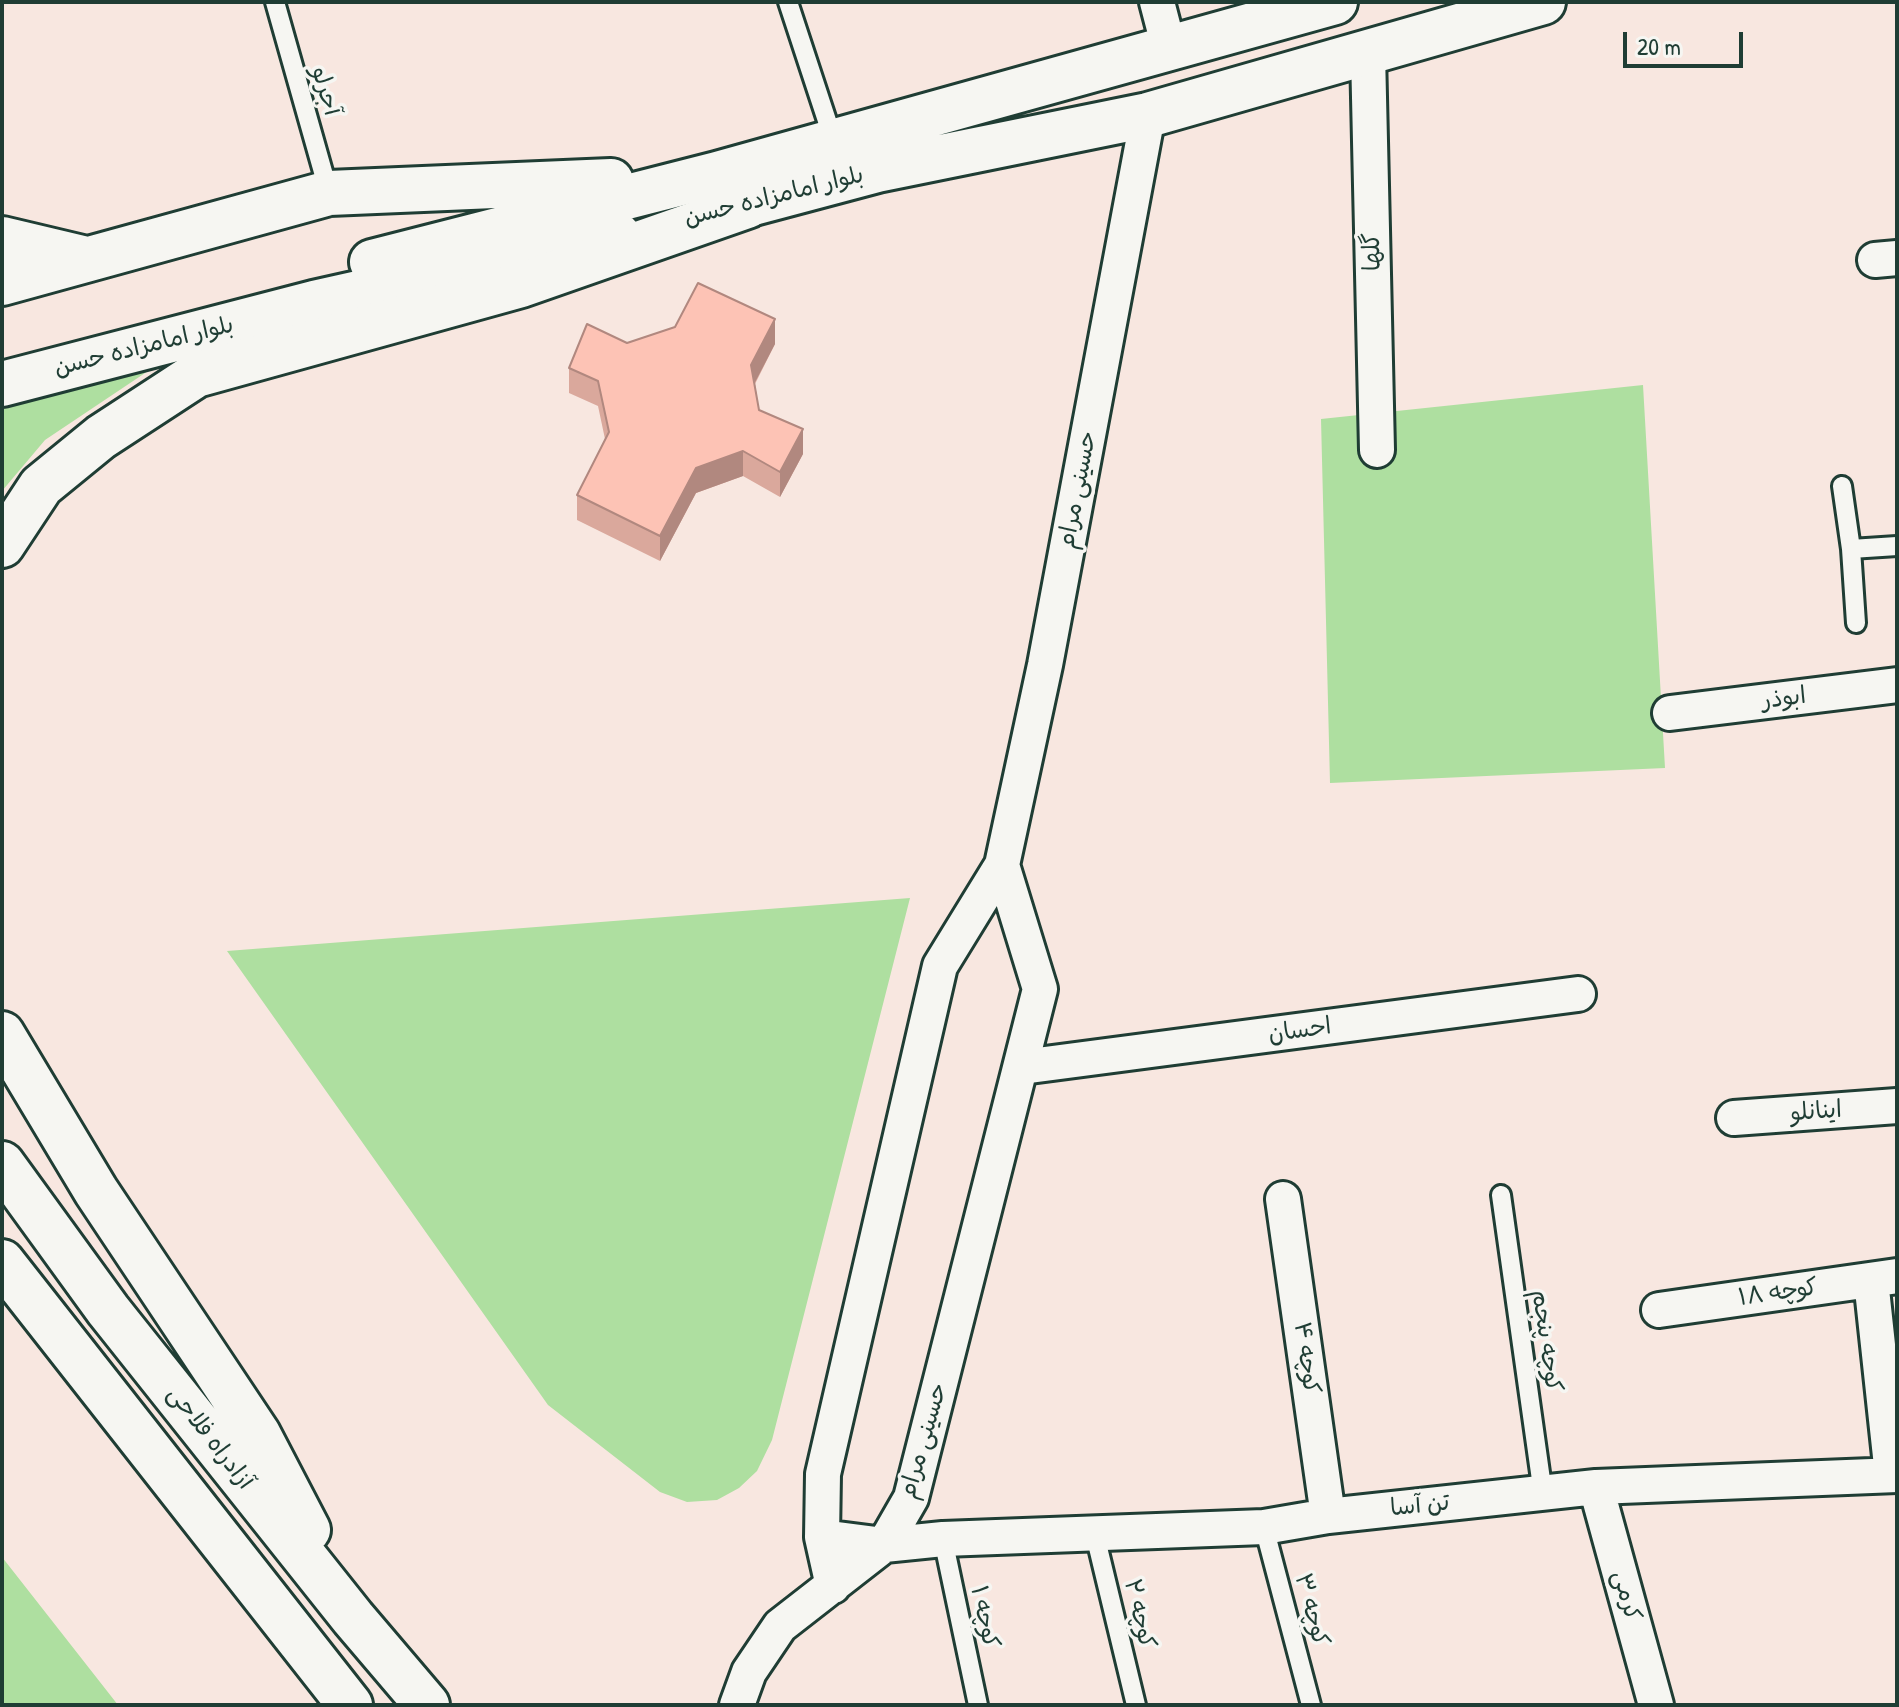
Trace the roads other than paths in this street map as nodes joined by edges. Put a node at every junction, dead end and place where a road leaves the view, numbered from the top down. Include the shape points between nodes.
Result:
1 (275, 2) edge
2 (788, 2) edge
3 (1157, 2) edge
4 (1335, 2) edge
5 (1543, 2) edge
6 (1169, 48) junction
7 (1368, 53) junction
8 (1148, 115) junction
9 (834, 142) junction
10 (677, 182) junction
11 (329, 193) junction
12 (747, 206) junction
13 (2, 239) edge
14 (85, 258) junction
15 (2, 283) edge
16 (2, 356) edge
17 (2, 384) edge
18 (1377, 450) dead end
19 (1842, 486) dead end
20 (2, 545) edge
21 (1897, 546) edge
22 (1851, 549) junction
23 (1856, 623) dead end
24 (1897, 685) edge
25 (1670, 713) dead end
26 (1002, 865) junction
27 (1578, 994) dead end
28 (2, 1034) edge
29 (1022, 1067) junction
30 (1897, 1106) edge
31 (1734, 1118) dead end
32 (2, 1164) edge
33 (1501, 1195) dead end
34 (1283, 1199) dead end
35 (2, 1262) edge
36 (1884, 1278) edge
37 (2, 1304) edge
38 (1659, 1310) dead end
39 (95, 1381) junction
40 (1895, 1475) edge
41 (1596, 1487) junction
42 (1543, 1494) junction
43 (1328, 1516) junction
44 (1264, 1527) junction
45 (1095, 1535) junction
46 (822, 1537) junction
47 (943, 1539) junction
48 (884, 1545) junction
49 (833, 1586) junction
50 (353, 1618) junction
51 (350, 1705) edge
52 (427, 1705) edge
53 (737, 1705) edge
54 (978, 1705) edge
55 (1136, 1705) edge
56 (1311, 1705) edge
57 (1656, 1705) edge

1 - 11 lane, آجرلو
2 - 9 lane
3 - 6 street
4 - 6 main road, بلوار امامزاده حسن
5 - 7 main road, بلوار امامزاده حسن
6 - 9 main road, بلوار امامزاده حسن
7 - 8 main road, بلوار امامزاده حسن
7 - 18 street, گلها
8 - 12 main road, بلوار امامزاده حسن via 877,170
8 - 26 street, حسینی مرام
9 - 10 main road, بلوار امامزاده حسن
10 - 11 main road
10 - 16 main road, بلوار امامزاده حسن via 143,327
11 - 14 main road
12 - 17 main road, بلوار امامزاده حسن via 314,303
12 - 20 main road via 521,285 196,375 101,437 41,486
13 - 14 main road
14 - 15 main road
19 - 22 lane
21 - 22 lane
22 - 23 lane
24 - 25 street, ابوذر
26 - 29 street, حسینی مرام via 1040,989
26 - 46 street, حسینی مرام via 940,966 823,1474
27 - 29 street, احسان
28 - 50 main road via 96,1191 258,1434
29 - 48 street, حسینی مرام via 911,1498
30 - 31 street, اینانلو
32 - 50 main road, آزادراه فلاحی via 108,1310
33 - 42 lane, کوچه پنجم
34 - 43 street, کوچه ۴
35 - 39 main road
36 - 38 street, کوچه ۱۸
36 - 40 street
37 - 39 main road
39 - 51 main road
40 - 41 street, تن آسا
41 - 42 street, تن آسا
41 - 57 street, کرمی
42 - 43 street, تن آسا
43 - 44 street, تن آسا
44 - 45 street, تن آسا
44 - 56 lane, کوچه ۳
45 - 47 street, تن آسا
45 - 55 lane, کوچه ۲
46 - 48 street, تن آسا
46 - 49 street, حسینی مرام
47 - 48 street, تن آسا
47 - 54 lane, کوچه ۱
48 - 49 street, حسینی مرام
49 - 53 street via 780,1626 749,1672
50 - 52 main road, آزادراه فلاحی

